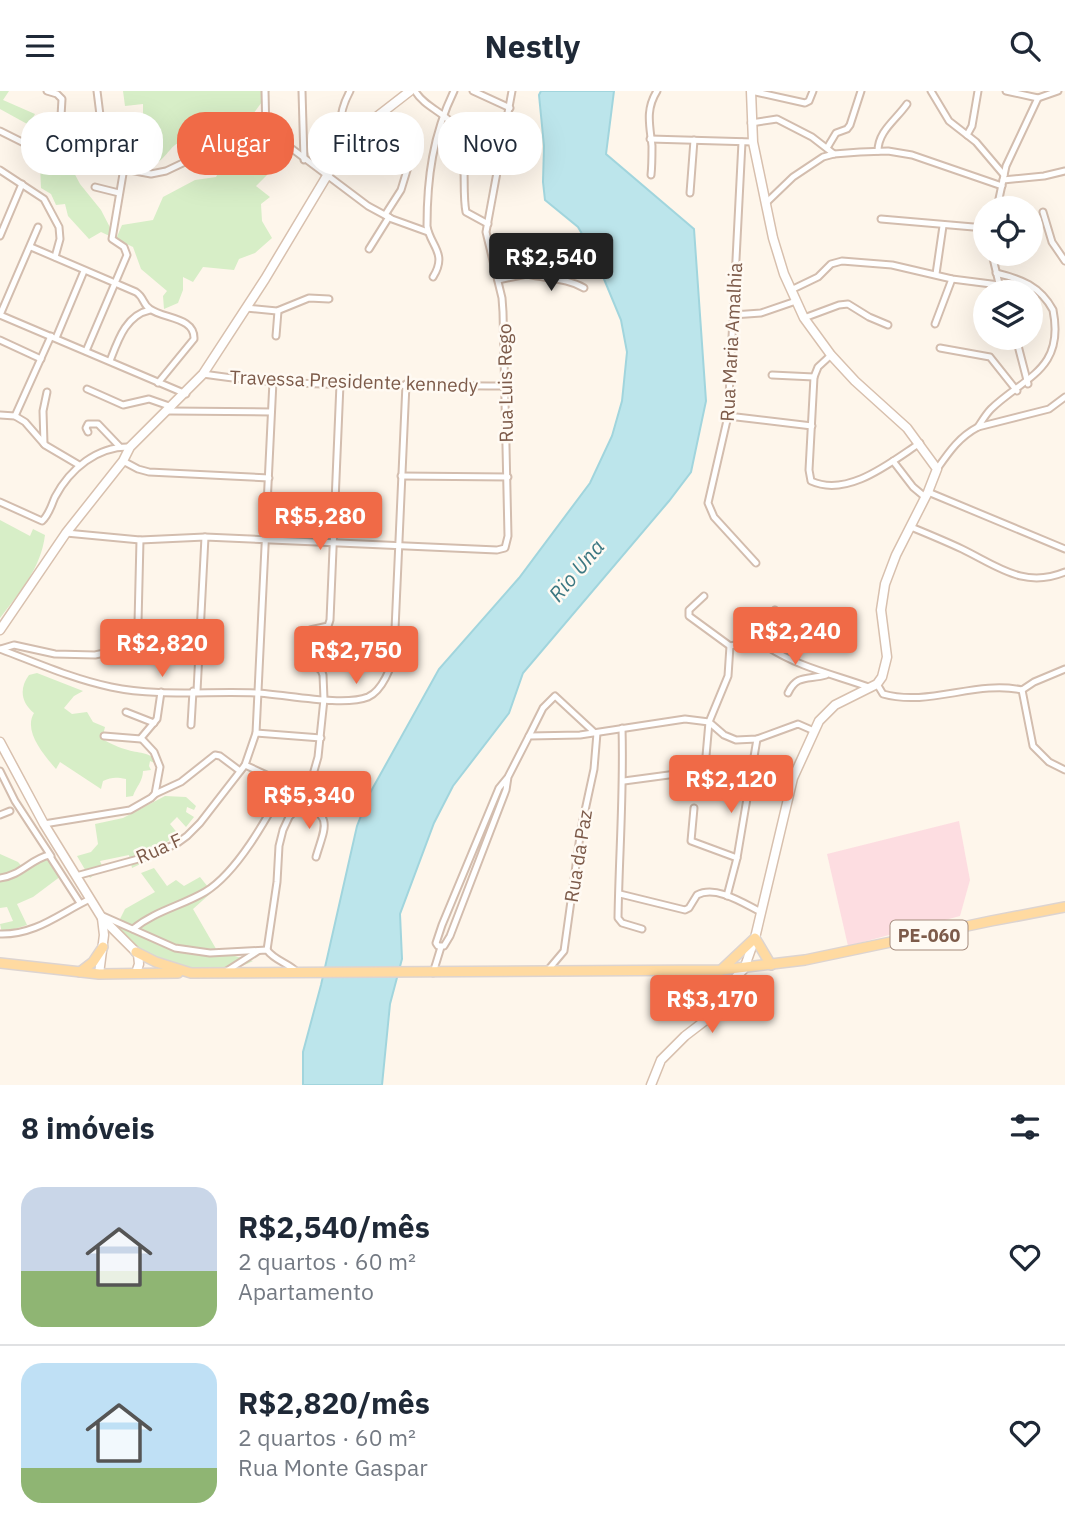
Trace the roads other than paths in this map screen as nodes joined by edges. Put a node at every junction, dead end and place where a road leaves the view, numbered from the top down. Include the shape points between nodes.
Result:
1 (47, 91) edge
2 (97, 91) edge
3 (265, 91) edge
4 (302, 91) edge
5 (350, 91) edge
6 (412, 91) edge
7 (454, 91) edge
8 (472, 91) edge
9 (512, 91) edge
10 (656, 91) edge
11 (751, 91) edge
12 (813, 91) edge
13 (861, 91) edge
14 (931, 91) edge
15 (978, 91) edge
16 (1006, 91) edge
17 (1058, 91) edge
18 (1038, 97) junction
19 (907, 104) dead end
20 (510, 108) junction
21 (61, 112) edge
22 (100, 112) edge
23 (266, 112) edge
24 (342, 112) edge
25 (384, 112) edge
26 (438, 112) edge
27 (445, 112) edge
28 (751, 123) junction
29 (438, 128) edge
30 (0, 131) edge
31 (967, 135) junction
32 (650, 139) junction
33 (694, 140) junction
34 (21, 142) edge
35 (742, 142) junction
36 (753, 142) junction
37 (827, 148) junction
38 (294, 151) edge
39 (878, 151) junction
40 (834, 154) junction
41 (304, 160) junction
42 (0, 170) edge
43 (1065, 171) edge
44 (123, 175) edge
45 (406, 175) edge
46 (463, 175) edge
47 (651, 175) dead end
48 (326, 176) junction
49 (1003, 180) junction
50 (22, 184) junction
51 (95, 187) dead end
52 (119, 193) junction
53 (690, 193) dead end
54 (1000, 196) edge
55 (766, 202) junction
56 (1043, 212) dead end
57 (387, 216) junction
58 (881, 219) dead end
59 (488, 224) junction
60 (943, 226) junction
61 (38, 227) dead end
62 (973, 228) edge
63 (428, 232) junction
64 (0, 236) edge
65 (31, 247) junction
66 (369, 249) dead end
67 (558, 252) dead end
68 (55, 257) junction
69 (1065, 261) edge
70 (995, 266) edge
71 (84, 271) junction
72 (996, 273) junction
73 (527, 274) junction
74 (936, 274) junction
75 (433, 277) dead end
76 (952, 279) junction
77 (498, 280) junction
78 (998, 280) edge
79 (973, 282) edge
80 (116, 284) junction
81 (584, 288) dead end
82 (791, 290) junction
83 (330, 299) dead end
84 (796, 301) junction
85 (246, 308) junction
86 (150, 310) junction
87 (278, 311) junction
88 (733, 314) junction
89 (0, 317) edge
90 (804, 319) junction
91 (935, 324) dead end
92 (888, 325) dead end
93 (1062, 333) dead end
94 (276, 335) dead end
95 (54, 337) junction
96 (0, 340) edge
97 (940, 348) dead end
98 (1019, 350) edge
99 (86, 351) junction
100 (831, 355) junction
101 (41, 359) junction
102 (110, 361) junction
103 (1053, 363) dead end
104 (203, 374) junction
105 (772, 375) dead end
106 (814, 377) junction
107 (273, 381) junction
108 (158, 383) junction
109 (340, 384) junction
110 (406, 384) junction
111 (1028, 384) junction
112 (504, 386) junction
113 (87, 389) dead end
114 (1017, 391) junction
115 (47, 392) dead end
116 (186, 394) junction
117 (1065, 397) edge
118 (170, 409) junction
119 (271, 412) junction
120 (0, 415) edge
121 (15, 416) junction
122 (728, 416) junction
123 (812, 426) junction
124 (978, 427) junction
125 (88, 432) dead end
126 (920, 443) junction
127 (44, 444) junction
128 (120, 447) junction
129 (130, 447) junction
130 (123, 461) junction
131 (892, 461) junction
132 (79, 465) junction
133 (937, 469) junction
134 (401, 476) junction
135 (508, 477) junction
136 (270, 478) junction
137 (927, 495) junction
138 (0, 502) edge
139 (911, 527) junction
140 (66, 533) junction
141 (205, 537) junction
142 (266, 539) junction
143 (140, 540) junction
144 (333, 543) junction
145 (400, 547) junction
146 (1065, 549) edge
147 (756, 563) dead end
148 (1065, 572) edge
149 (704, 596) dead end
150 (775, 610) dead end
151 (0, 630) edge
152 (201, 638) junction
153 (767, 639) junction
154 (145, 643) junction
155 (730, 646) junction
156 (0, 649) edge
157 (1065, 669) edge
158 (826, 675) junction
159 (874, 686) junction
160 (1022, 690) junction
161 (195, 691) junction
162 (161, 692) junction
163 (788, 692) dead end
164 (257, 693) junction
165 (324, 699) junction
166 (126, 712) dead end
167 (709, 722) junction
168 (154, 723) junction
169 (191, 725) dead end
170 (622, 728) junction
171 (814, 731) junction
172 (256, 733) junction
173 (596, 733) junction
174 (104, 736) dead end
175 (529, 736) junction
176 (321, 738) junction
177 (141, 739) junction
178 (757, 739) junction
179 (0, 743) edge
180 (243, 768) junction
181 (1065, 770) edge
182 (0, 771) edge
183 (508, 776) junction
184 (624, 781) junction
185 (286, 783) junction
186 (308, 794) junction
187 (153, 796) junction
188 (301, 805) junction
189 (694, 808) dead end
190 (10, 811) dead end
191 (0, 815) edge
192 (44, 824) junction
193 (51, 856) junction
194 (316, 857) dead end
195 (737, 858) junction
196 (76, 876) junction
197 (0, 878) edge
198 (620, 894) junction
199 (727, 896) junction
200 (90, 898) junction
201 (80, 903) junction
202 (1065, 907) edge
203 (761, 912) junction
204 (102, 916) junction
205 (132, 929) junction
206 (642, 929) dead end
207 (0, 934) edge
208 (755, 938) junction
209 (103, 947) junction
210 (440, 947) junction
211 (264, 950) junction
212 (136, 952) junction
213 (0, 963) edge
214 (771, 965) junction
215 (744, 969) junction
216 (721, 970) junction
217 (80, 972) junction
218 (136, 973) junction
219 (191, 973) junction
220 (300, 973) junction
221 (433, 973) junction
222 (545, 973) junction
223 (99, 974) junction
224 (222, 974) junction
225 (651, 1085) edge

1 - 21 street via 62,99
2 - 22 street
3 - 23 street
4 - 41 street
5 - 24 street
6 - 25 street
6 - 26 street
7 - 27 street
8 - 20 street
9 - 20 street, Rua Luis Rego
10 - 32 street via 650,106
11 - 12 street via 805,103
11 - 28 street
13 - 37 street via 850,125 836,132
14 - 31 street via 949,121
15 - 31 street
16 - 18 street
17 - 18 street
18 - 49 street
19 - 39 street via 882,134
20 - 59 street, Rua Luis Rego
28 - 36 street
28 - 37 street via 777,119
29 - 63 street via 430,165
30 - 34 street
31 - 49 street
32 - 33 street
32 - 47 street
33 - 35 street
33 - 53 street
35 - 36 street
35 - 88 street, Rua Maria Amalhia
36 - 55 street
37 - 40 street
38 - 41 street
39 - 40 street
39 - 49 street via 912,155
40 - 55 street via 793,177
41 - 48 street
42 - 50 street
43 - 49 street
44 - 52 street
45 - 57 street
46 - 59 street via 467,214
48 - 57 street
48 - 85 street
49 - 54 street
50 - 64 street
50 - 68 street via 44,198 59,227
51 - 52 street
52 - 80 street via 112,239 127,255
55 - 82 street
56 - 69 street via 1052,241
57 - 63 street
57 - 66 street
58 - 60 street
59 - 77 street, Rua Luis Rego via 488,247
60 - 62 street
60 - 74 street
61 - 65 street
63 - 75 street via 439,260
65 - 68 street
65 - 89 street
67 - 73 street
68 - 71 street
70 - 72 street
71 - 80 street
71 - 95 street
72 - 78 street
72 - 93 street via 1030,284 1044,295
73 - 77 street
73 - 81 street
74 - 76 street
74 - 82 street via 842,261
76 - 79 street
76 - 91 street
77 - 112 street, Rua Luis Rego
80 - 86 street via 140,294
80 - 99 street
82 - 84 street
83 - 87 street via 309,298
84 - 88 street via 761,313
84 - 90 street
85 - 87 street
85 - 104 street
86 - 102 street via 130,321
86 - 108 street via 189,325 195,335
87 - 94 street
88 - 122 street, Rua Maria Amalhia
89 - 95 street
90 - 92 street via 848,304
90 - 100 street
95 - 99 street
95 - 101 street
96 - 101 street
97 - 114 street via 990,357
98 - 111 street
99 - 102 street
100 - 106 street
100 - 126 street
101 - 121 street
102 - 108 street
103 - 111 street
104 - 107 street, Travessa Presidente kennedy
104 - 116 street
105 - 106 street
106 - 123 street
107 - 109 street, Travessa Presidente kennedy
107 - 119 street, Rua F
108 - 116 street
109 - 110 street, Travessa Presidente kennedy
109 - 144 street
110 - 112 street, Travessa Presidente kennedy
110 - 134 street
111 - 114 street
112 - 135 street, Rua Luis Rego
113 - 118 street via 123,405 149,399
114 - 124 street via 988,412
115 - 127 street
116 - 118 street
117 - 124 street via 1049,409
118 - 119 street
118 - 129 street
119 - 136 street, Rua F
120 - 121 street
121 - 127 street
122 - 123 street
122 - 147 street, Rua Maria Amalhia via 708,507
123 - 131 street via 810,480 815,483 847,483
124 - 133 street via 963,436
125 - 128 street via 88,424 98,424
126 - 131 street
126 - 133 street
127 - 132 street
128 - 129 street
128 - 132 street
129 - 130 street
130 - 136 street via 149,472
130 - 140 street
131 - 137 street
132 - 138 street via 40,521
133 - 137 street
134 - 135 street
134 - 145 street
135 - 145 street, Rua Luis Rego via 506,547
136 - 142 street, Rua F
137 - 139 street
137 - 146 street
139 - 148 street via 1014,575 1033,578
139 - 159 street via 885,584 881,610 887,657 882,677
140 - 143 street
140 - 151 street
141 - 142 street
141 - 143 street
141 - 152 street
142 - 144 street
142 - 164 street, Rua F
143 - 154 street via 138,623
144 - 145 street
144 - 165 street via 330,623 310,630 306,639 310,663 322,672
145 - 165 street via 389,671 368,697
149 - 155 street via 689,616
150 - 153 street
152 - 154 street via 184,636
152 - 161 street
153 - 155 street
153 - 158 street via 768,647 782,657
154 - 156 street via 95,655 55,654 13,645
155 - 167 street via 727,680
156 - 162 street via 84,681
157 - 160 street
158 - 159 street
158 - 163 street via 794,682
159 - 160 street via 883,694 928,697 1002,687
159 - 171 street via 835,705
160 - 181 street via 1033,746
161 - 162 street
161 - 164 street
161 - 169 street
162 - 168 street
164 - 165 street
164 - 172 street, Rua F
165 - 176 street
166 - 168 street
167 - 170 street via 685,719
167 - 178 street via 736,740
167 - 184 street via 706,756 700,768
168 - 177 street
170 - 173 street
170 - 184 street
171 - 178 street via 798,724
171 - 203 street via 793,778
172 - 176 street
172 - 180 street, Rua F
173 - 175 street
173 - 175 street via 555,696 543,708
173 - 222 street, Rua da Paz via 564,951
174 - 177 street
175 - 183 street
176 - 186 street
177 - 187 street via 158,760 160,776
178 - 195 street
179 - 192 street
180 - 185 street
180 - 187 street via 215,755 181,782
180 - 196 street, Rua F via 201,823 176,844
182 - 193 street
183 - 210 street via 460,912
183 - 210 street via 442,925 436,943
184 - 198 street
185 - 186 street
185 - 205 street via 262,827 215,885
186 - 188 street
187 - 192 street via 130,810
188 - 194 street via 323,817
188 - 211 street via 289,817 279,846
189 - 195 street via 692,843
190 - 191 street
192 - 196 street
193 - 197 street
193 - 201 street
195 - 199 street
196 - 200 street
198 - 199 street via 685,910 703,892
198 - 206 street via 618,920
199 - 203 street
200 - 201 street
200 - 204 street
201 - 207 street via 37,928
202 - 214 main road, PE-060 / PE-060
203 - 208 street
204 - 205 street
204 - 209 street
204 - 212 street
205 - 211 street via 175,949 210,953
208 - 214 main road
208 - 215 street
208 - 216 main road
209 - 217 main road
209 - 223 street
210 - 221 street
211 - 220 street
211 - 224 street
212 - 218 street
212 - 219 main road
213 - 217 main road
214 - 215 main road, PE-060 / PE-060
215 - 216 main road, PE-060 / PE-060
215 - 225 street via 719,1010 662,1060
216 - 222 main road, PE-060 / PE-060
217 - 223 main road
218 - 219 main road
218 - 223 main road
219 - 224 main road, PE-060
220 - 221 main road, PE-060
220 - 224 main road, PE-060
221 - 222 main road, PE-060 / PE-060

